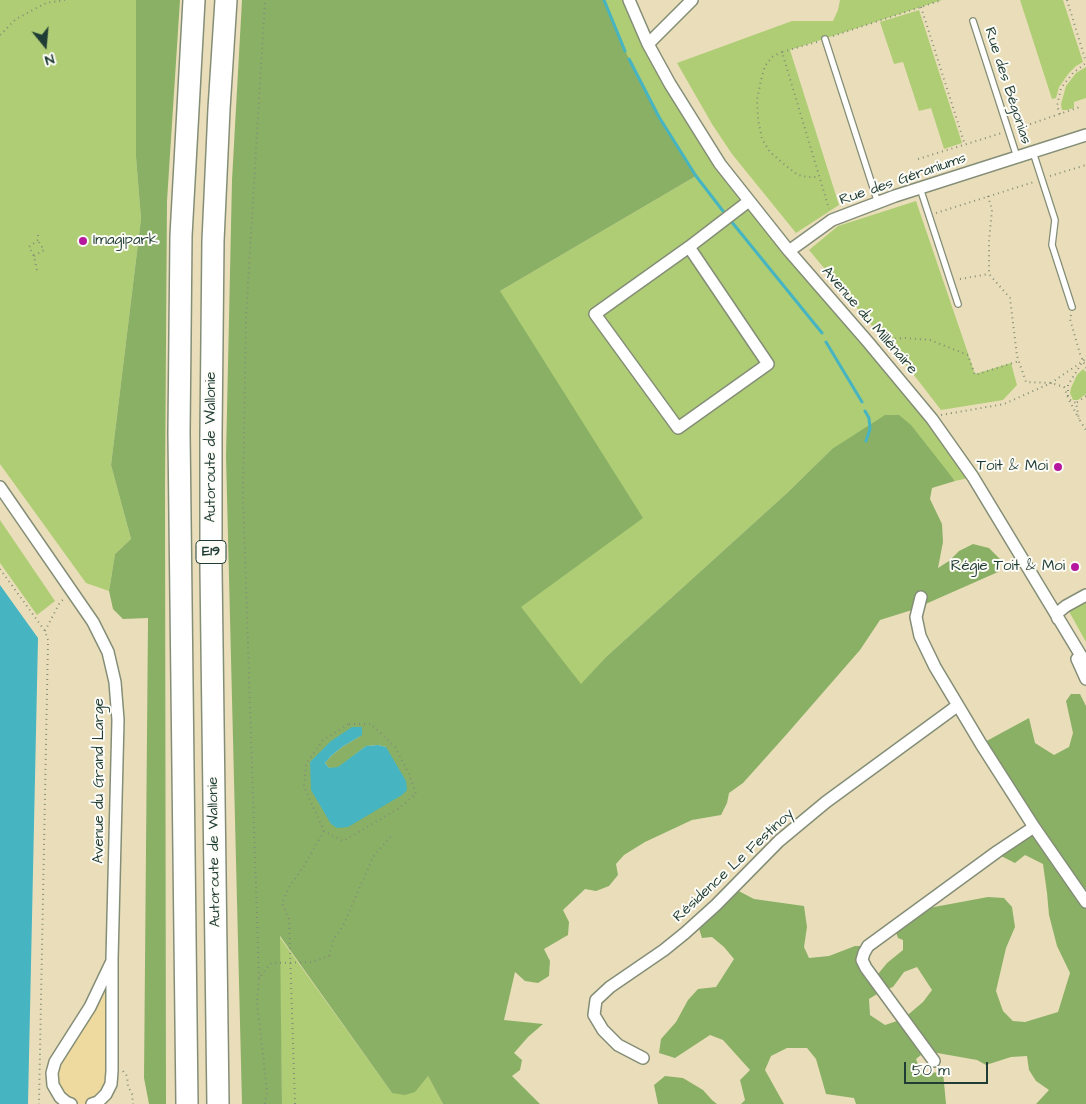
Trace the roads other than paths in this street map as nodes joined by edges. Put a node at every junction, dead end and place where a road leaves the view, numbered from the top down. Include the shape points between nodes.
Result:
1 (194, 0) edge
2 (226, 0) edge
3 (628, 0) edge
4 (692, 0) edge
5 (973, 22) dead end
6 (825, 39) dead end
7 (648, 44) junction
8 (1086, 135) edge
9 (1033, 152) junction
10 (1017, 158) junction
11 (920, 188) junction
12 (749, 201) junction
13 (878, 203) junction
14 (689, 247) junction
15 (789, 251) junction
16 (958, 304) dead end
17 (1072, 307) road end
18 (0, 487) edge
19 (1086, 595) edge
20 (921, 597) dead end
21 (1056, 614) junction
22 (1086, 664) edge
23 (1086, 679) edge
24 (957, 706) junction
25 (1034, 827) junction
26 (1086, 902) edge
27 (112, 959) junction
28 (643, 1058) dead end
29 (934, 1061) dead end
30 (71, 1104) edge
31 (92, 1104) edge
32 (187, 1104) edge
33 (218, 1104) edge

1 - 32 highway, Autoroute de Wallonie / E19 via 181,236 179,433
2 - 33 highway, Autoroute de Wallonie / E19 via 214,241 212,414
3 - 7 street, Avenue du Millénaire
4 - 7 street
5 - 10 lane, Rue des Bégonias
6 - 13 lane
7 - 12 street, Avenue du Millénaire via 695,126
8 - 9 street, Rue des Géraniums
9 - 10 street, Rue des Géraniums
9 - 17 lane via 1055,220 1052,245
10 - 11 street, Rue des Géraniums
11 - 13 street, Rue des Géraniums
11 - 16 lane
12 - 14 street
12 - 15 street, Avenue du Millénaire
13 - 15 street, Rue des Géraniums via 832,220
14 - 14 street via 595,314 678,428 768,364
15 - 21 street, Avenue du Millénaire via 932,419 973,477
18 - 27 street, Avenue du Grand Large via 92,622 108,652 115,682 118,720
19 - 21 street
20 - 24 street via 916,617 920,636
21 - 22 street, Avenue du Millénaire
21 - 23 street
24 - 25 street
24 - 28 street, Résidence Le Festinoy via 826,802 779,841 685,933 596,1000 594,1014 603,1030 618,1044
25 - 26 street
25 - 29 street via 868,946 864,953 862,960 866,968
27 - 30 street, Avenue du Grand Large via 90,1008 55,1062 53,1084 60,1097
27 - 31 street, Avenue du Grand Large via 111,1084 106,1094

